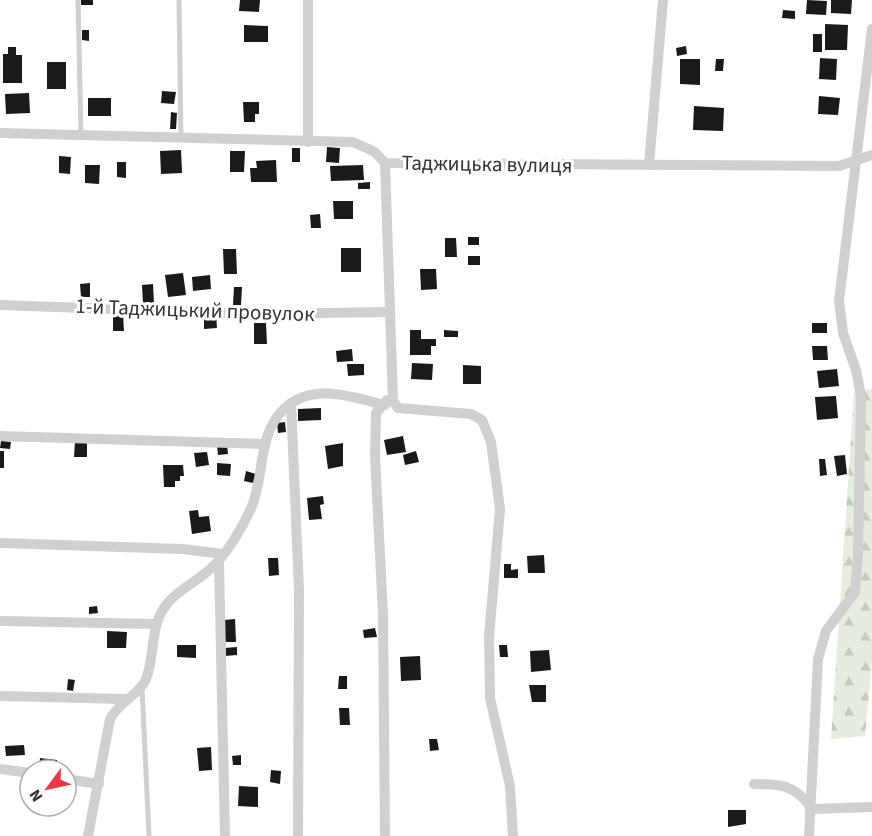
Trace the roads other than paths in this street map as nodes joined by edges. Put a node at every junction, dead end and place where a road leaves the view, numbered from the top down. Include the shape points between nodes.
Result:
1 (78, 0) edge
2 (179, 0) edge
3 (308, 0) edge
4 (663, 0) edge
5 (872, 29) edge
6 (0, 133) edge
7 (81, 134) junction
8 (181, 138) junction
9 (308, 142) junction
10 (872, 155) edge
11 (857, 161) junction
12 (385, 163) junction
13 (649, 165) junction
14 (0, 305) edge
15 (390, 312) junction
16 (392, 389) junction
17 (291, 403) junction
18 (385, 405) junction
19 (0, 436) edge
20 (264, 444) junction
21 (0, 543) edge
22 (221, 557) junction
23 (0, 621) edge
24 (157, 624) junction
25 (142, 685) junction
26 (0, 696) edge
27 (126, 699) junction
28 (0, 769) edge
29 (18, 772) edge
30 (78, 781) edge
31 (99, 784) junction
32 (754, 784) dead end
33 (872, 807) edge
34 (812, 809) junction
35 (88, 836) edge
36 (149, 836) edge
37 (225, 836) edge
38 (298, 836) edge
39 (385, 836) edge
40 (513, 836) edge
41 (809, 836) edge

1 - 7 lane
2 - 8 lane
3 - 9 street
4 - 13 street
5 - 11 street
6 - 7 street, Таджицька вулиця
7 - 8 street, Таджицька вулиця
8 - 9 street, Таджицька вулиця
9 - 12 street, Таджицька вулиця via 353,142 375,152
10 - 11 street, Таджицька вулиця
11 - 13 street, Таджицька вулиця via 839,166
11 - 34 street via 839,301 843,333 861,396 858,556 855,592 826,632 818,659
12 - 13 street, Таджицька вулиця
12 - 15 street
14 - 15 street, 1-й Таджицький провулок via 253,314
15 - 16 street
16 - 18 street
16 - 40 street via 398,408 477,417 491,442 500,509 489,637 490,698 510,786
17 - 18 street via 309,394 339,393
17 - 20 street via 273,424
17 - 38 street via 299,590
18 - 39 street via 376,413 375,456 383,614
19 - 20 street
20 - 22 street via 252,506
21 - 22 street via 182,549
22 - 24 street via 173,598
22 - 37 street
23 - 24 street
24 - 25 street
25 - 27 street
25 - 36 lane
26 - 27 street
27 - 31 street via 117,705 110,719
28 - 29 street
30 - 31 street
31 - 35 street
32 - 34 street via 785,786 803,796
33 - 34 street
34 - 41 street

